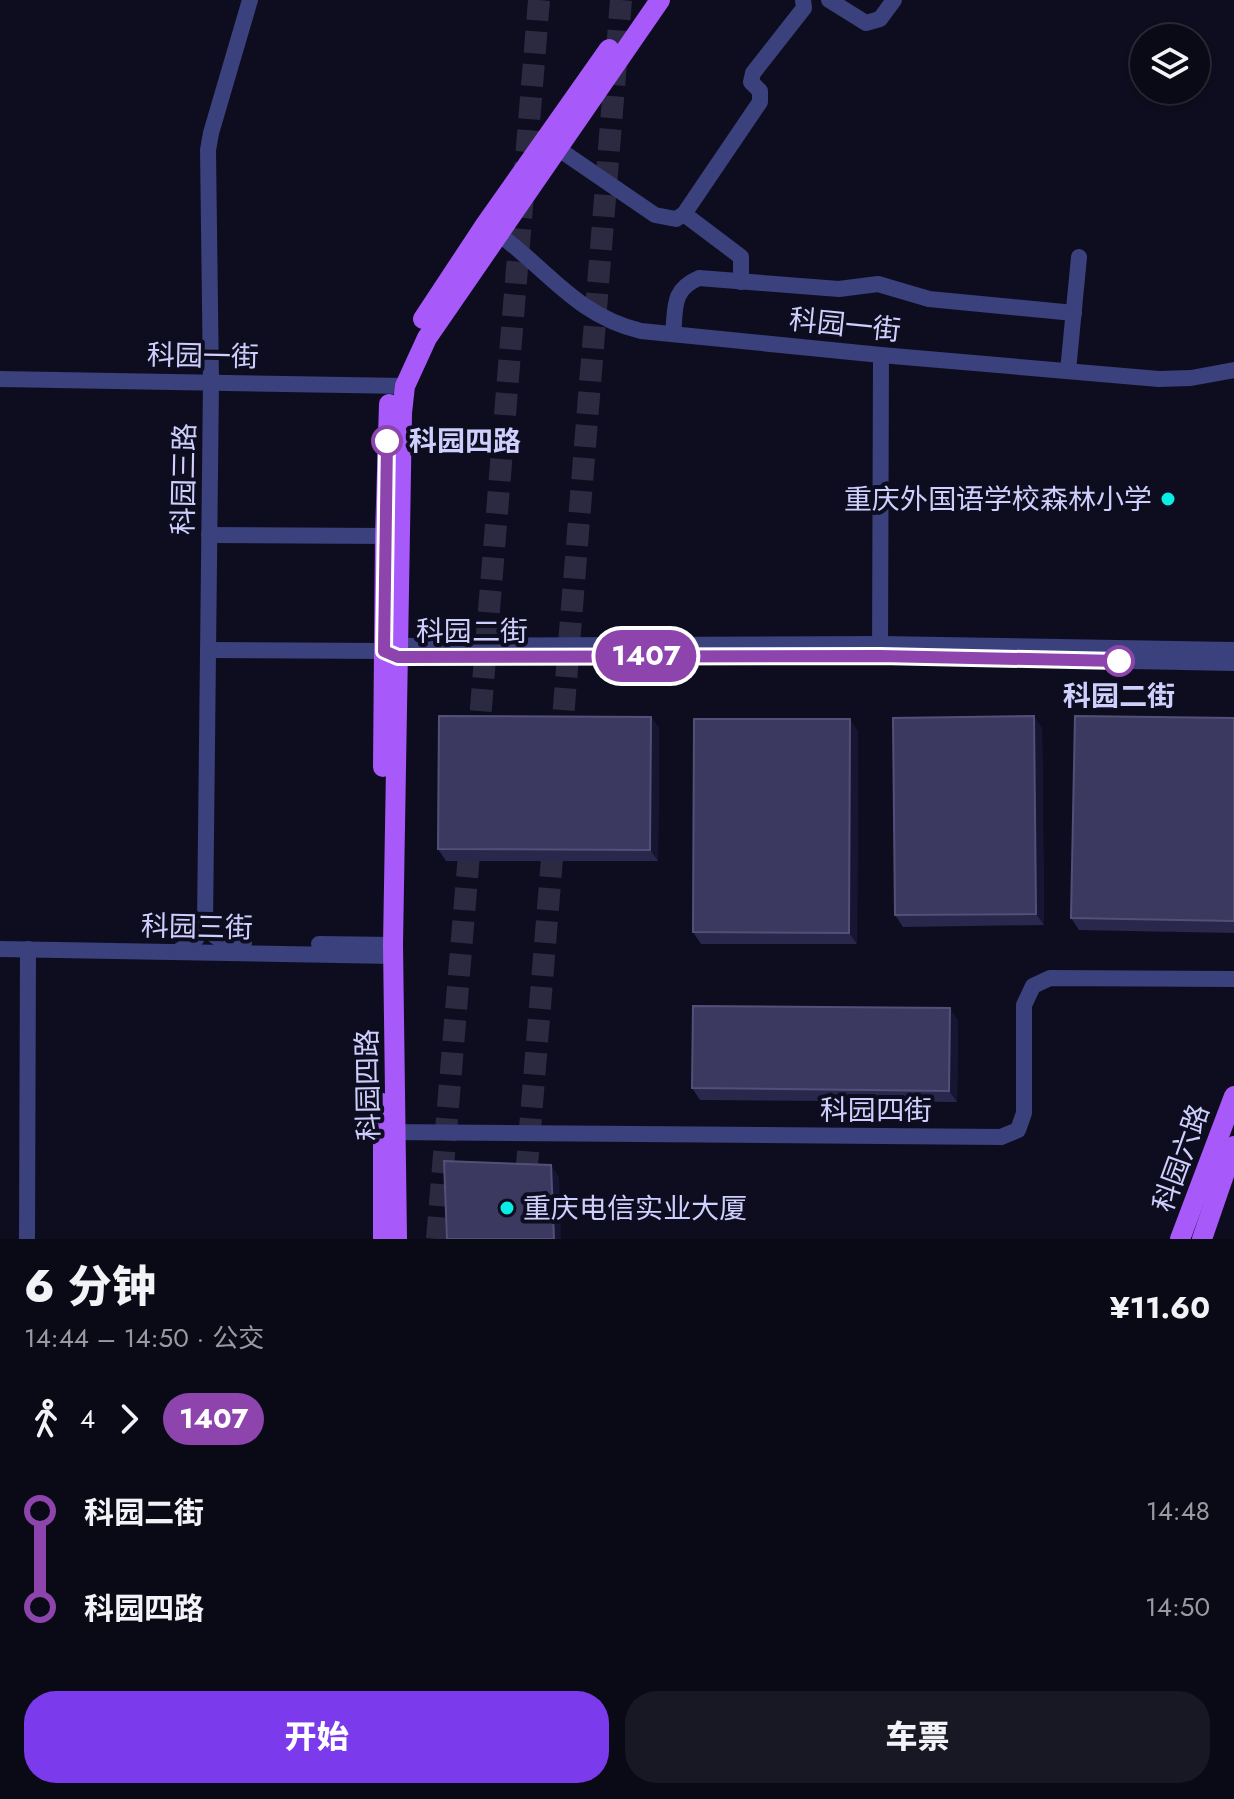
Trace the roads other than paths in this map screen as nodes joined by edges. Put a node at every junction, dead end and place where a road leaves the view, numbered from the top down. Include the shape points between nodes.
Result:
1 (250, 0) edge
2 (644, 0) edge
3 (660, 0) edge
4 (803, 0) edge
5 (829, 0) edge
6 (894, 0) edge
7 (557, 148) junction
8 (684, 214) junction
9 (492, 229) junction
10 (1079, 257) dead end
11 (741, 282) junction
12 (1074, 313) junction
13 (673, 334) junction
14 (881, 355) junction
15 (1234, 370) edge
16 (1068, 371) junction
17 (0, 379) edge
18 (211, 383) junction
19 (399, 385) junction
20 (209, 535) junction
21 (385, 536) junction
22 (208, 650) junction
23 (880, 650) junction
24 (1234, 650) edge
25 (393, 651) junction
26 (1234, 663) edge
27 (205, 925) junction
28 (0, 949) edge
29 (28, 949) junction
30 (387, 950) junction
31 (177, 952) junction
32 (1234, 979) edge
33 (1234, 1096) edge
34 (390, 1132) junction
35 (1234, 1146) edge
36 (27, 1239) edge
37 (383, 1239) edge
38 (397, 1239) edge
39 (1180, 1239) edge
40 (1202, 1239) edge

1 - 18 street, 科园三路 via 208,150
2 - 9 main road, 科园四路
3 - 7 main road, 科园四路
4 - 8 street via 804,8 753,73 751,82 760,91 760,102
5 - 6 street via 866,23 880,19
7 - 8 street via 655,215 676,219
7 - 9 main road, 科园四路
8 - 11 street via 741,257
9 - 13 street, 科园一街 via 569,297 599,316 620,326
9 - 19 main road, 科园四路 via 415,331
10 - 12 street
11 - 12 street via 839,289 878,284 929,299
11 - 13 street via 699,278 681,288
12 - 16 street
13 - 14 street, 科园一街
14 - 16 street, 科园一街
14 - 23 street
15 - 16 street, 科园一街 via 1159,379
17 - 18 street, 科园一街
18 - 19 street, 科园一街
18 - 20 street, 科园三路
19 - 21 main road, 科园四路 via 388,412
19 - 25 main road, 科园四路
20 - 21 street
20 - 22 street, 科园三路
21 - 25 main road, 科园四路
22 - 25 street, 科园二街
22 - 27 street, 科园三路
23 - 24 street, 科园二街
23 - 25 street, 科园二街
23 - 26 street, 科园二街
25 - 30 main road, 科园四路
27 - 30 street, 科园三街 via 214,939 227,943
27 - 31 street
28 - 29 street, 科园三街
29 - 31 street, 科园三街
29 - 36 street
30 - 31 street, 科园三街
30 - 34 main road, 科园四路
32 - 34 street, 科园四街 via 1050,978 1033,986 1024,1005 1024,1113 1018,1130 1001,1137
33 - 39 main road, 科园六路
34 - 37 main road, 科园四路
34 - 38 main road, 科园四路
35 - 40 main road, 科园六路

